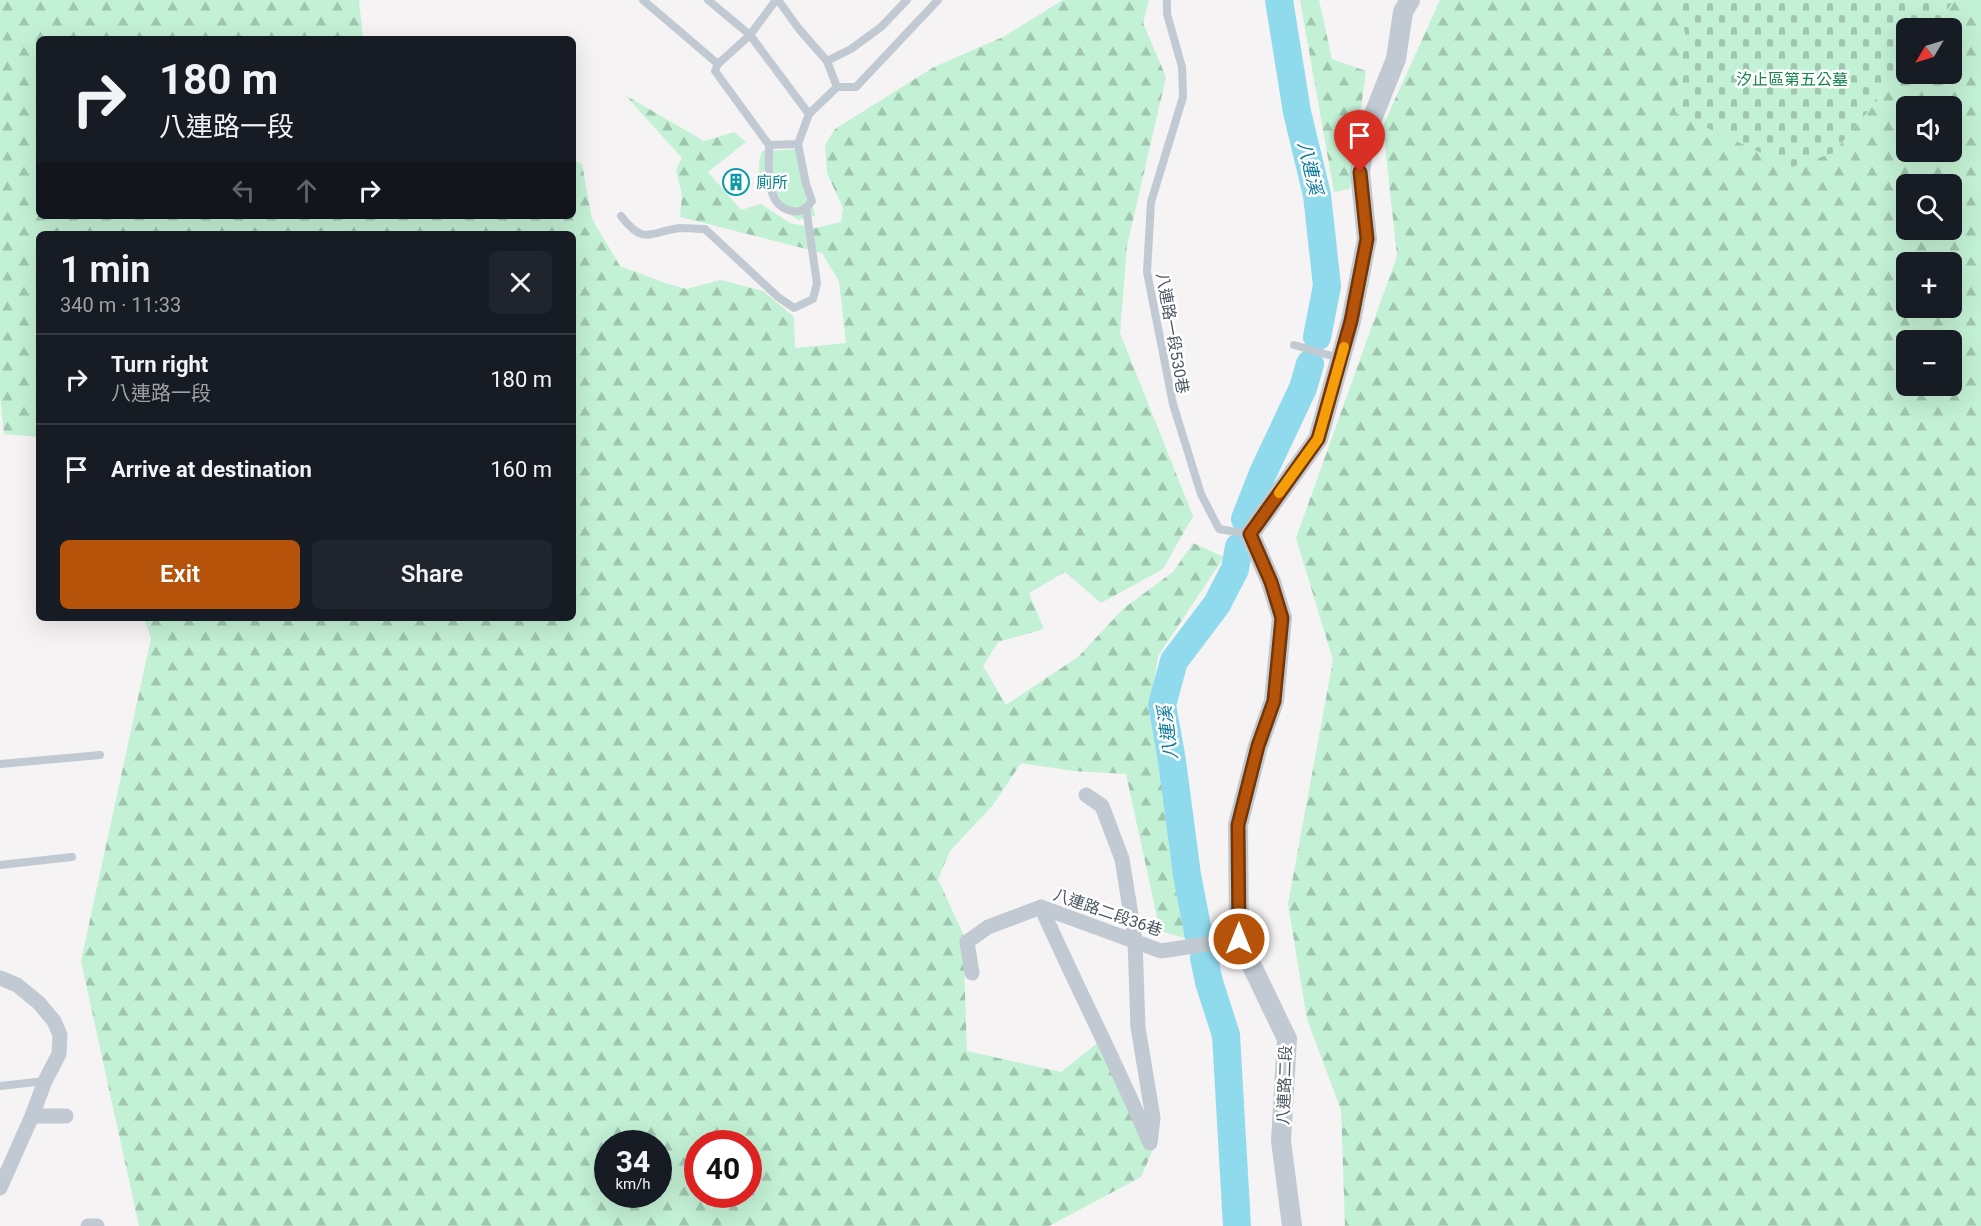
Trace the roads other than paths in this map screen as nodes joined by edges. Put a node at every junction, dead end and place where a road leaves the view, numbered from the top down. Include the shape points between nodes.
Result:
1 (643, 0) edge
2 (708, 0) edge
3 (777, 0) edge
4 (907, 0) edge
5 (938, 0) edge
6 (1167, 0) edge
7 (1410, 0) edge
8 (750, 35) junction
9 (827, 61) junction
10 (718, 64) junction
11 (837, 87) junction
12 (809, 114) junction
13 (798, 144) junction
14 (769, 145) junction
15 (806, 208) junction
16 (621, 216) dead end
17 (1294, 345) dead end
18 (1341, 358) junction
19 (1250, 534) junction
20 (100, 755) dead end
21 (0, 764) edge
22 (1086, 795) dead end
23 (72, 857) dead end
24 (0, 865) edge
25 (1041, 907) junction
26 (1239, 939) junction
27 (1135, 940) junction
28 (972, 973) dead end
29 (0, 978) edge
30 (45, 1082) junction
31 (0, 1086) edge
32 (32, 1116) junction
33 (66, 1116) dead end
34 (0, 1188) edge
35 (88, 1226) edge
36 (98, 1226) edge
37 (1292, 1226) edge

1 - 10 lane
2 - 8 lane
3 - 8 lane
3 - 9 lane
4 - 9 lane via 881,27
5 - 11 lane via 856,87
6 - 19 lane, 八連路一段530巷 via 1167,14 1182,67 1183,97 1151,201 1147,273 1173,404 1201,494 1219,529
7 - 18 street via 1403,12 1396,59 1366,134 1360,172 1367,239
8 - 10 lane
8 - 12 lane
9 - 11 lane
10 - 14 lane via 715,71
11 - 12 lane
12 - 13 lane
13 - 14 lane
13 - 15 lane via 812,201
14 - 15 lane via 773,197 782,208 796,212
15 - 16 lane via 817,284 813,299 794,308 705,229 680,228 642,235
17 - 18 lane
18 - 19 street via 1318,439
19 - 26 street, 八連路二段 via 1282,618 1274,701 1238,825
20 - 21 lane
22 - 27 street via 1102,806 1122,859
23 - 24 lane
25 - 27 street, 八連路二段36巷
25 - 27 street via 1150,1143 1152,1118 1138,1027
25 - 28 street, 八連路二段36巷 via 988,927 967,942
26 - 27 street, 八連路二段36巷 via 1161,951
26 - 37 street, 八連路二段 via 1287,1039 1281,1141
29 - 30 street via 17,985 54,1021 60,1035 58,1054
30 - 31 lane
30 - 32 street
32 - 33 street
32 - 34 street
35 - 36 street

